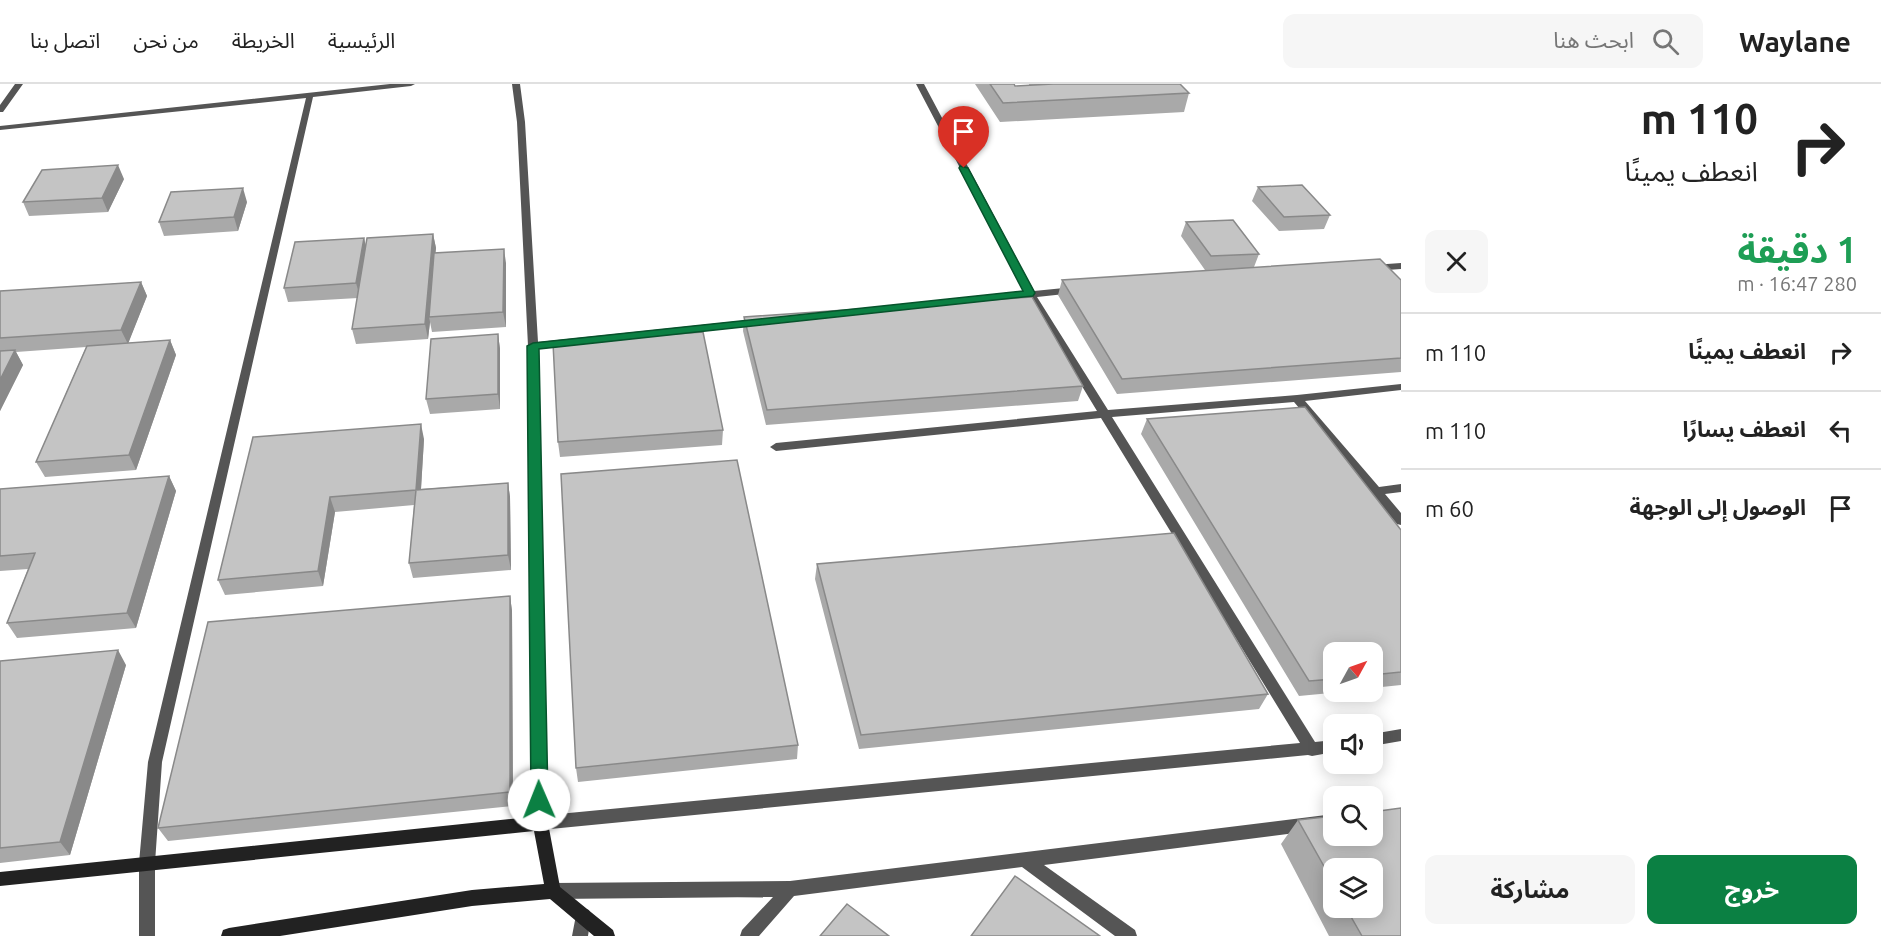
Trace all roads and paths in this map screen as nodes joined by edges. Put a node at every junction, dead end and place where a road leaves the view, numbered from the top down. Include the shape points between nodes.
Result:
1 (19, 84) edge
2 (411, 84) edge
3 (516, 84) edge
4 (920, 84) edge
5 (396, 85) edge
6 (310, 95) junction
7 (0, 111) edge
8 (0, 128) edge
9 (1401, 266) edge
10 (1382, 267) junction
11 (1359, 269) edge
12 (1395, 280) edge
13 (1088, 289) edge
14 (1030, 293) junction
15 (899, 307) edge
16 (769, 321) edge
17 (533, 346) junction
18 (1401, 387) edge
19 (1297, 398) junction
20 (1102, 414) junction
21 (776, 447) dead end
22 (1401, 488) edge
23 (1377, 491) junction
24 (1401, 520) edge
25 (1401, 735) edge
26 (1383, 738) edge
27 (1323, 748) edge
28 (1312, 750) junction
29 (540, 823) junction
30 (1323, 823) edge
31 (1025, 860) junction
32 (147, 863) junction
33 (0, 879) edge
34 (790, 889) junction
35 (553, 891) junction
36 (583, 916) junction
37 (147, 936) edge
38 (228, 936) edge
39 (580, 936) edge
40 (607, 936) edge
41 (748, 936) edge
42 (1129, 936) edge

1 - 7 street
2 - 5 street
3 - 17 street
4 - 14 street
5 - 6 street
6 - 8 street
6 - 32 street via 155,762
9 - 10 street
10 - 11 street
10 - 12 street
13 - 14 street
14 - 15 street
14 - 20 street
16 - 17 street
17 - 29 street
18 - 19 street
19 - 20 street
19 - 23 street
20 - 21 street
20 - 28 street
22 - 23 street
23 - 24 street
25 - 26 street
27 - 28 street
28 - 29 street
29 - 32 main road
29 - 35 main road
30 - 31 street
31 - 34 street
31 - 42 street
32 - 33 main road
32 - 37 street
34 - 35 street
34 - 41 street
35 - 36 main road
35 - 38 main road via 472,898
36 - 39 street
36 - 40 main road

